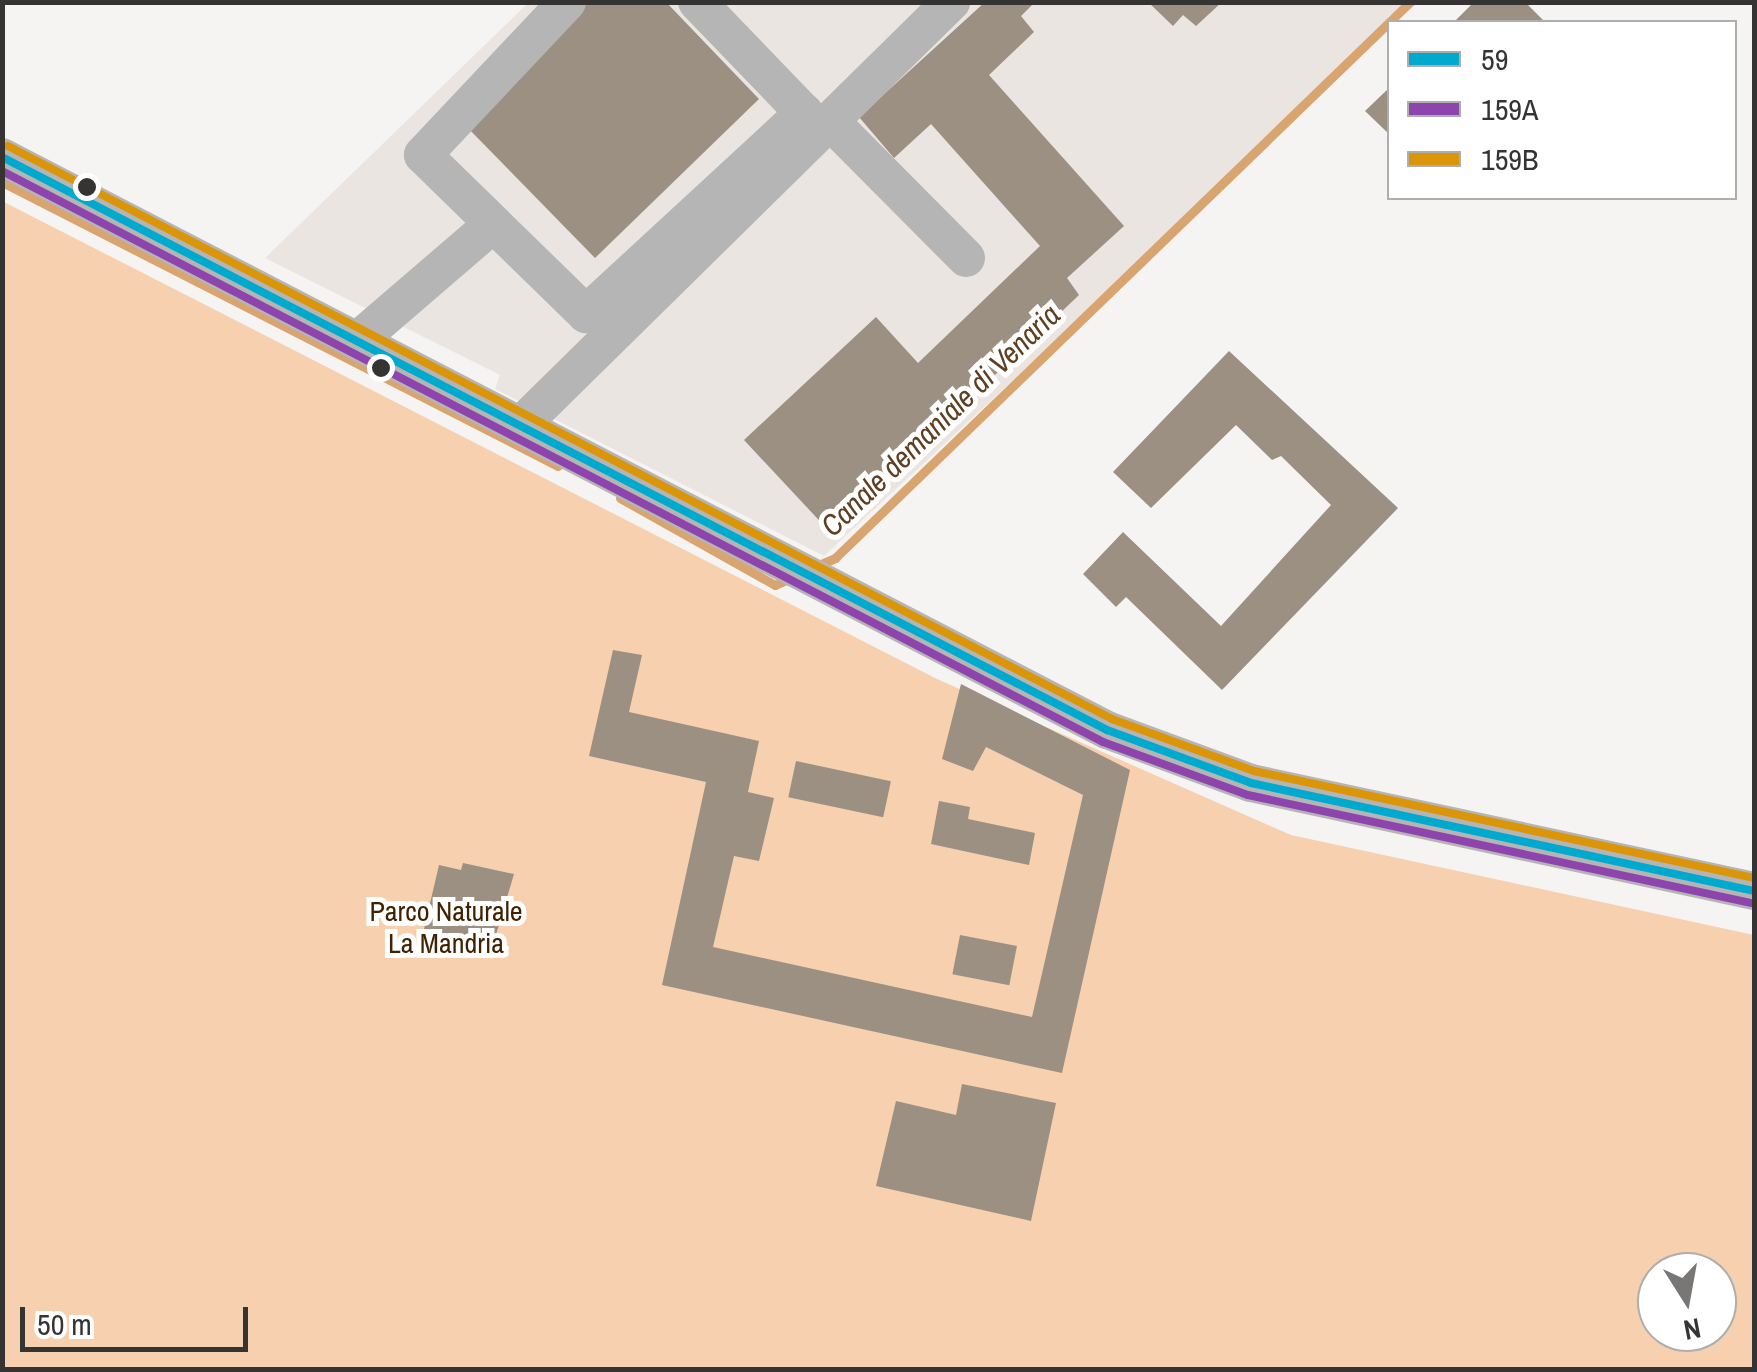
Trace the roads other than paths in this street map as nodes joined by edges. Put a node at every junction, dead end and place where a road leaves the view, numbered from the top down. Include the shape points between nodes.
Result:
1 (567, 2) edge
2 (697, 2) edge
3 (950, 2) edge
4 (830, 122) junction
5 (2, 157) edge
6 (492, 225) junction
7 (966, 258) dead end
8 (358, 342) junction
9 (520, 426) junction
10 (1754, 891) edge

1 - 6 street via 423,155
2 - 6 street via 804,114 586,314
3 - 4 street
4 - 7 street
4 - 9 street
5 - 8 street
6 - 8 street
8 - 9 street
9 - 10 street via 1106,730 1251,783

